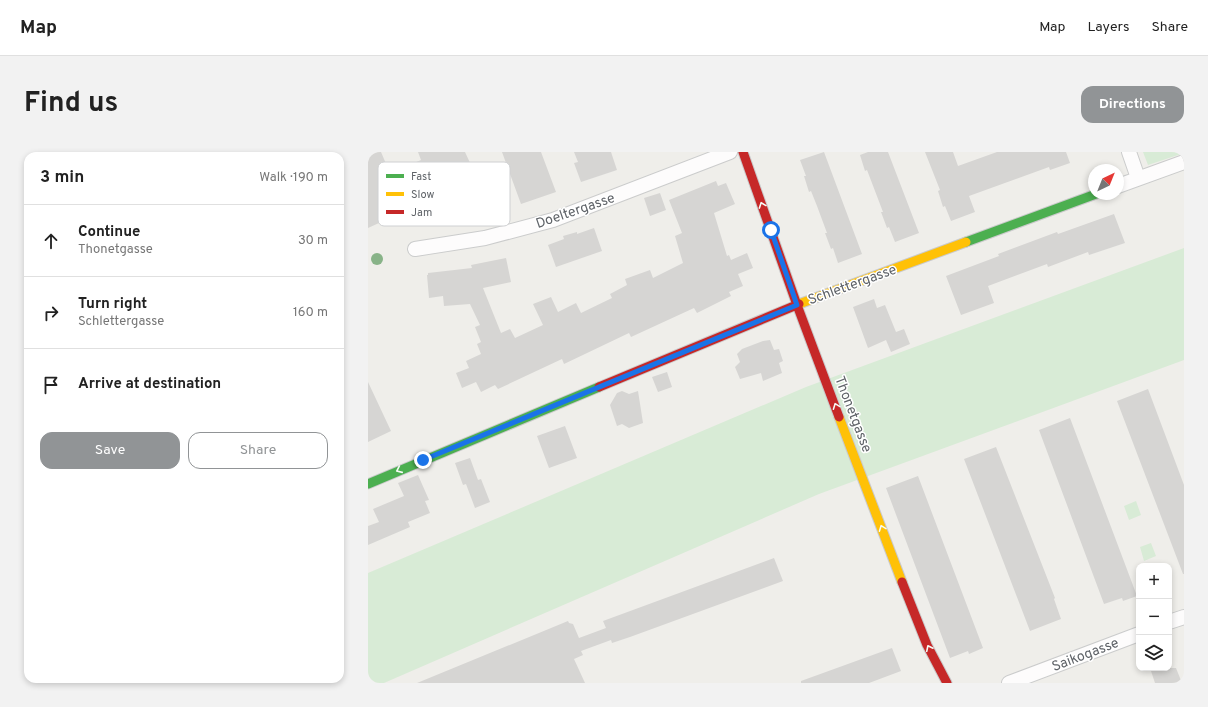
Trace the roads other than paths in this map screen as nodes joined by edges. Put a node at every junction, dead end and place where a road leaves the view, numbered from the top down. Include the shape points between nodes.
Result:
1 (730, 152) edge
2 (743, 152) edge
3 (1129, 152) edge
4 (1184, 162) edge
5 (1138, 178) junction
6 (1124, 184) edge
7 (1088, 197) edge
8 (415, 249) dead end
9 (797, 305) junction
10 (368, 484) edge
11 (1184, 617) edge
12 (1172, 621) edge
13 (1136, 635) edge
14 (947, 683) edge
15 (1009, 683) edge

1 - 8 street, Doeltergasse via 553,220 484,238
9 -> 2 street, Thonetgasse
3 - 5 street
4 - 5 street
5 - 6 street
7 - 9 street, Schlettergasse
9 -> 10 street, Schlettergasse
14 -> 9 street, Thonetgasse via 926,642
11 - 12 street
13 - 15 street, Saikogasse

